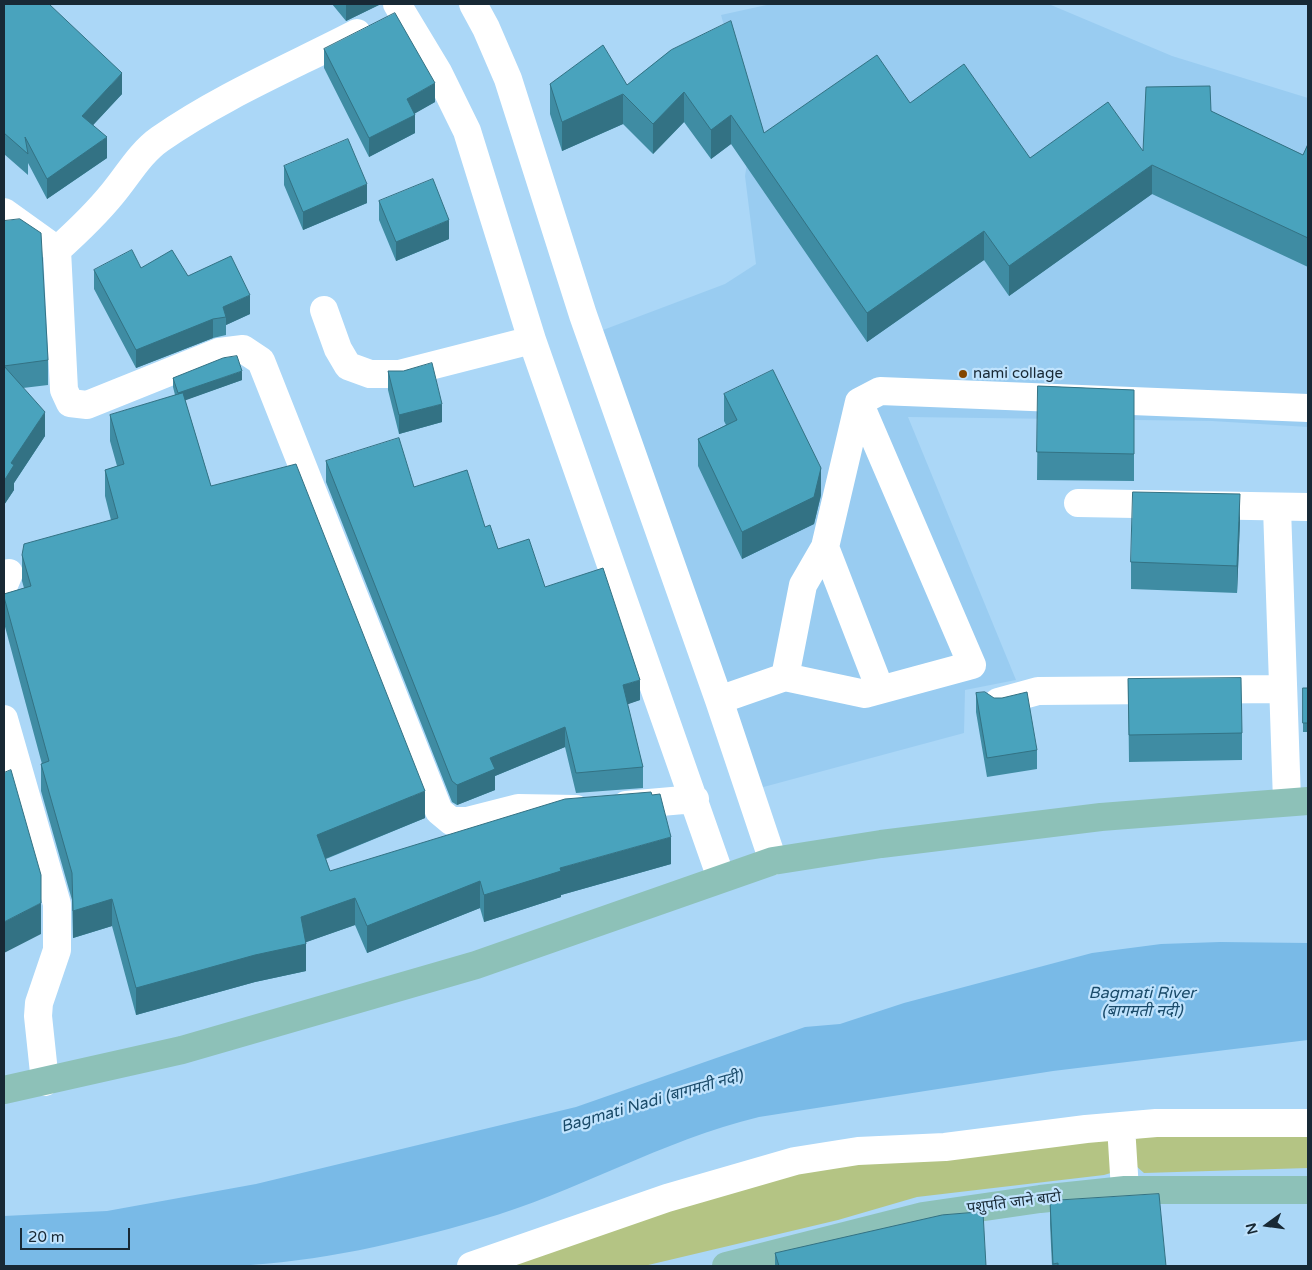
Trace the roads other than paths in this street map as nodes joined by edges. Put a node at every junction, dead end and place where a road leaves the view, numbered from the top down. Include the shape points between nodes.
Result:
1 (473, 4) edge
2 (399, 7) edge
3 (4, 212) edge
4 (57, 250) junction
5 (324, 310) dead end
6 (532, 340) junction
7 (859, 402) junction
8 (1308, 408) edge
9 (1078, 504) dead end
10 (1308, 507) edge
11 (1277, 508) junction
12 (826, 547) junction
13 (784, 677) junction
14 (880, 689) junction
15 (1284, 689) junction
16 (719, 700) junction
17 (998, 702) edge
18 (4, 719) edge
19 (695, 799) junction
20 (1298, 801) edge
21 (773, 861) junction
22 (721, 878) junction
23 (45, 1082) junction
24 (4, 1090) edge
25 (1308, 1123) edge
26 (1121, 1126) junction
27 (1125, 1190) junction
28 (1308, 1190) edge
29 (471, 1266) edge
30 (726, 1266) edge

1 - 16 street via 508,78 583,315
2 - 4 street via 229,98 159,140 140,157 87,222
2 - 6 street via 438,72 467,131
3 - 4 street
4 - 19 street via 64,390 70,403 87,405 219,352 243,348 261,361 439,811 451,821 467,821 518,808 566,810
5 - 6 street via 348,366 370,374 399,374
6 - 19 street
7 - 8 street via 880,391
7 - 12 street
7 - 14 street via 972,665
9 - 11 street
10 - 11 street
11 - 15 street
12 - 13 street via 803,585
12 - 14 street
13 - 14 street via 865,694
13 - 16 street
15 - 17 street via 1038,691
15 - 20 street
16 - 21 street
18 - 23 street via 57,904 57,950 39,1003 38,1016
19 - 22 street
20 - 21 main road via 1092,818
21 - 22 main road
22 - 23 main road via 476,965 182,1050
23 - 24 main road
25 - 26 street
26 - 27 street
26 - 29 street via 945,1147 858,1151 795,1161 667,1198
27 - 28 main road, पशुपति जाने बाटो
27 - 30 main road, पशुपति जाने बाटो via 923,1216

